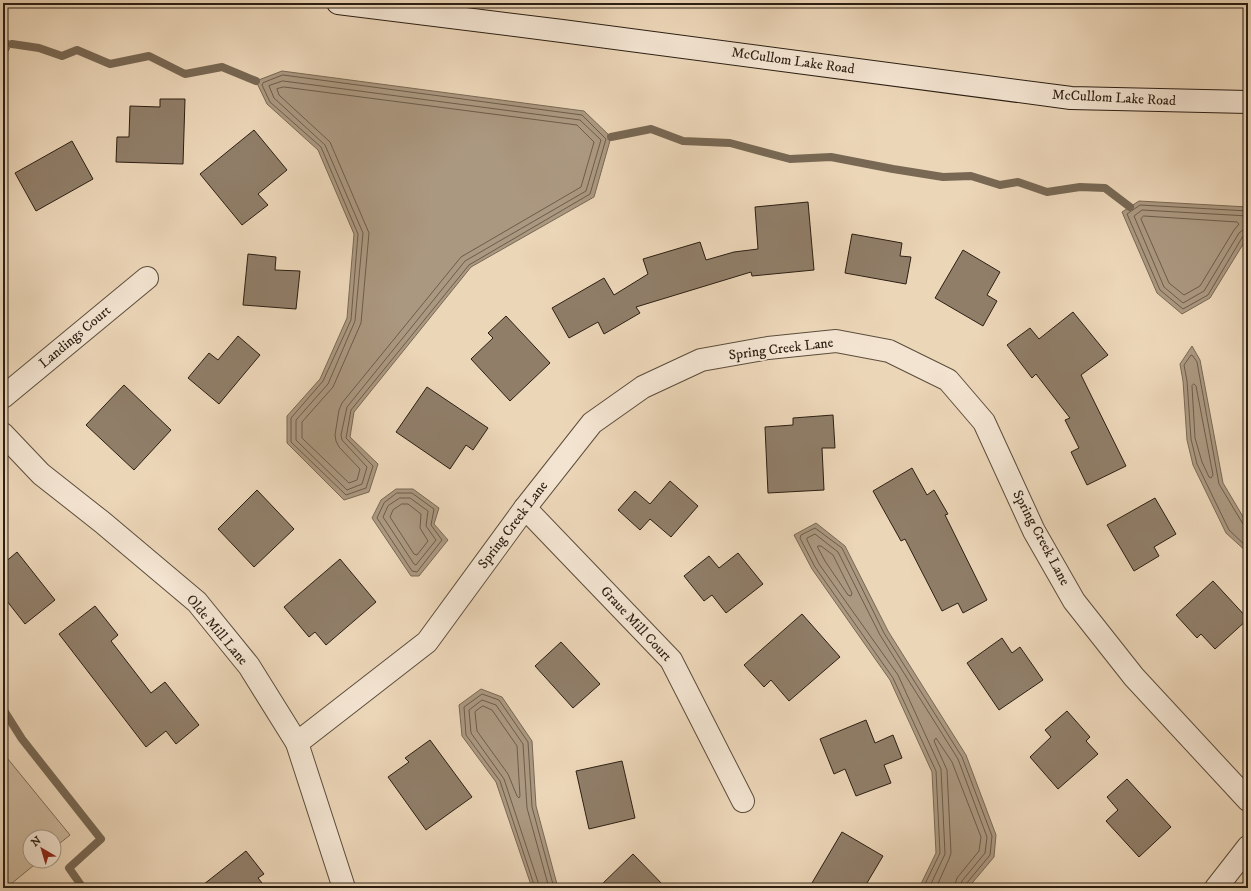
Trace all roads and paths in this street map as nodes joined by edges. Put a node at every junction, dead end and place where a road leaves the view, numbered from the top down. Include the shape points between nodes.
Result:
1 (338, 3) edge
2 (417, 8) edge
3 (1248, 102) edge
4 (147, 278) dead end
5 (3, 397) edge
6 (3, 434) edge
7 (525, 508) junction
8 (297, 744) junction
9 (1248, 800) edge
10 (743, 801) dead end
11 (1248, 847) edge
12 (344, 888) edge
13 (1216, 888) edge

1 - 2 street, McCullom Lake Road
2 - 3 street, McCullom Lake Road via 570,32 1071,98
4 - 5 street, Landings Court
6 - 8 street, Olde Mill Lane via 41,474 196,602 248,666
7 - 8 street, Spring Creek Lane via 427,642
7 - 9 street, Spring Creek Lane via 592,423 643,387 702,360 768,348 836,341 889,351 948,380 984,422 1034,531 1074,601 1134,677
7 - 10 street, Graue Mill Court via 671,660
8 - 12 street, Olde Mill Lane
11 - 13 street

